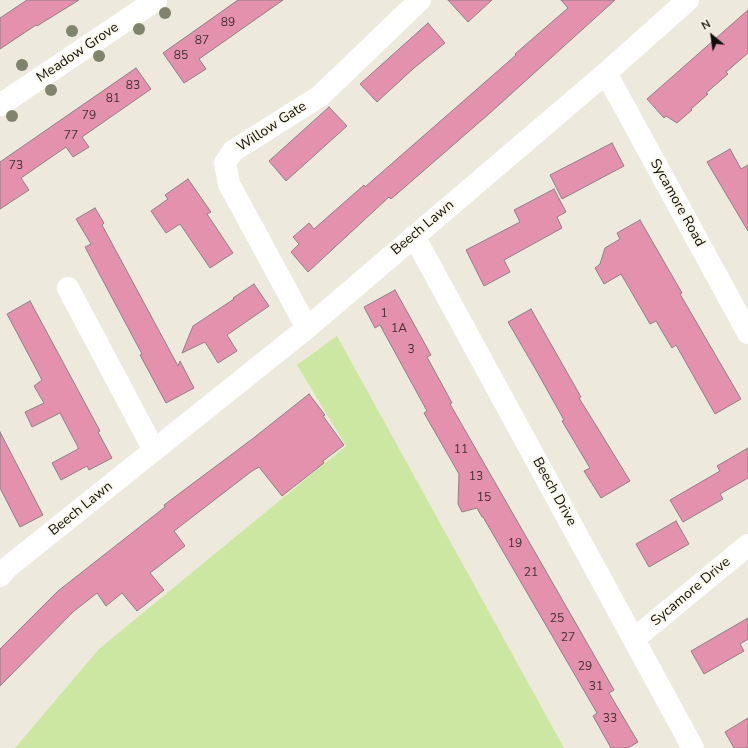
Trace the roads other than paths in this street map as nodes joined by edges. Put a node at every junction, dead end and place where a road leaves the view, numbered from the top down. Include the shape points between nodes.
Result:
1 (156, 0) edge
2 (420, 0) edge
3 (688, 0) edge
4 (606, 73) junction
5 (0, 105) edge
6 (414, 236) junction
7 (68, 288) dead end
8 (307, 328) junction
9 (748, 333) edge
10 (154, 450) junction
11 (748, 545) edge
12 (3, 566) edge
13 (634, 639) junction
14 (693, 748) edge

1 - 5 street, Meadow Grove
2 - 8 street, Willow Gate via 320,96 233,151 225,163 228,184
3 - 4 street, Beech Lawn
4 - 6 street, Beech Lawn
4 - 9 street, Sycamore Road
6 - 8 street, Beech Lawn
6 - 13 street, Beech Drive
7 - 10 street
8 - 10 street, Beech Lawn
10 - 12 street, Beech Lawn
11 - 13 street, Sycamore Drive
13 - 14 street, Beech Drive

